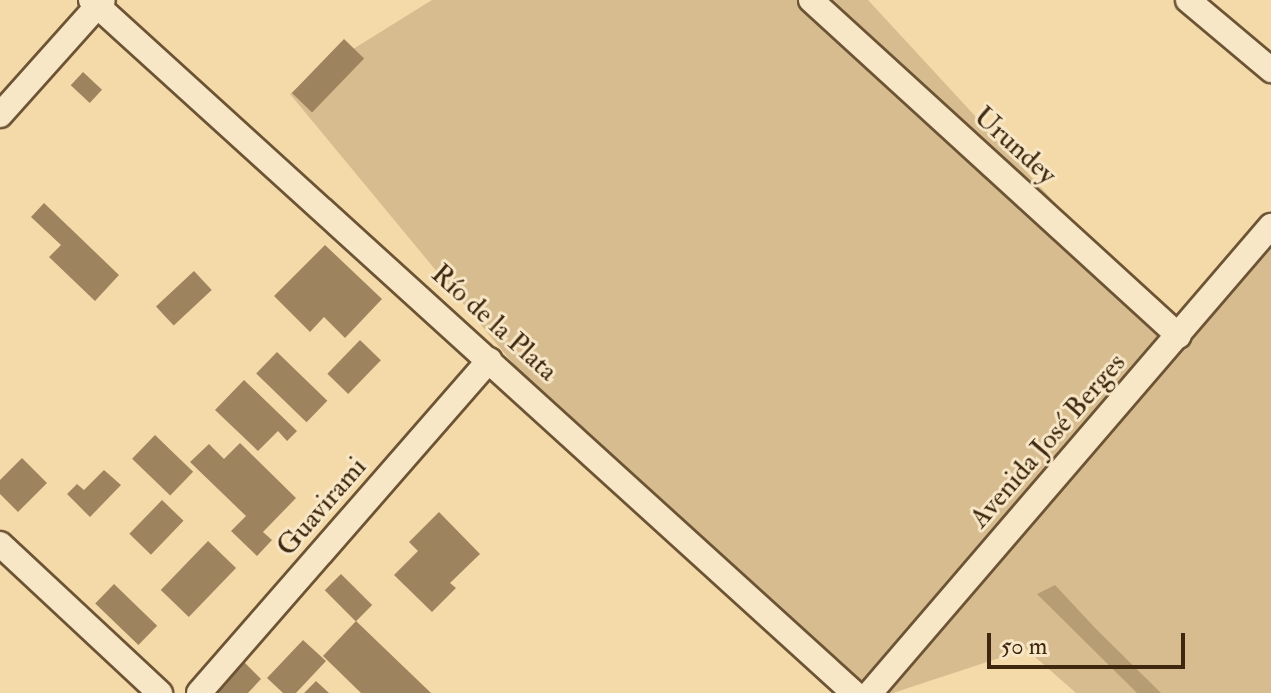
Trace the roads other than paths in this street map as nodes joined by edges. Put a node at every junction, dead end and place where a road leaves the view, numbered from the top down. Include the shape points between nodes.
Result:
1 (811, 0) edge
2 (1188, 0) edge
3 (97, 2) edge
4 (1271, 70) edge
5 (0, 115) edge
6 (1271, 226) edge
7 (1179, 336) junction
8 (490, 360) junction
9 (0, 544) edge
10 (160, 693) edge
11 (199, 693) edge
12 (854, 693) edge
13 (870, 693) edge

1 - 7 street, Urundey
2 - 4 street
3 - 5 street
3 - 8 street, Río de la Plata
6 - 7 street, Avenida José Berges
7 - 13 street, Avenida José Berges
8 - 11 street, Guavirami
8 - 12 street, Río de la Plata
9 - 10 street

